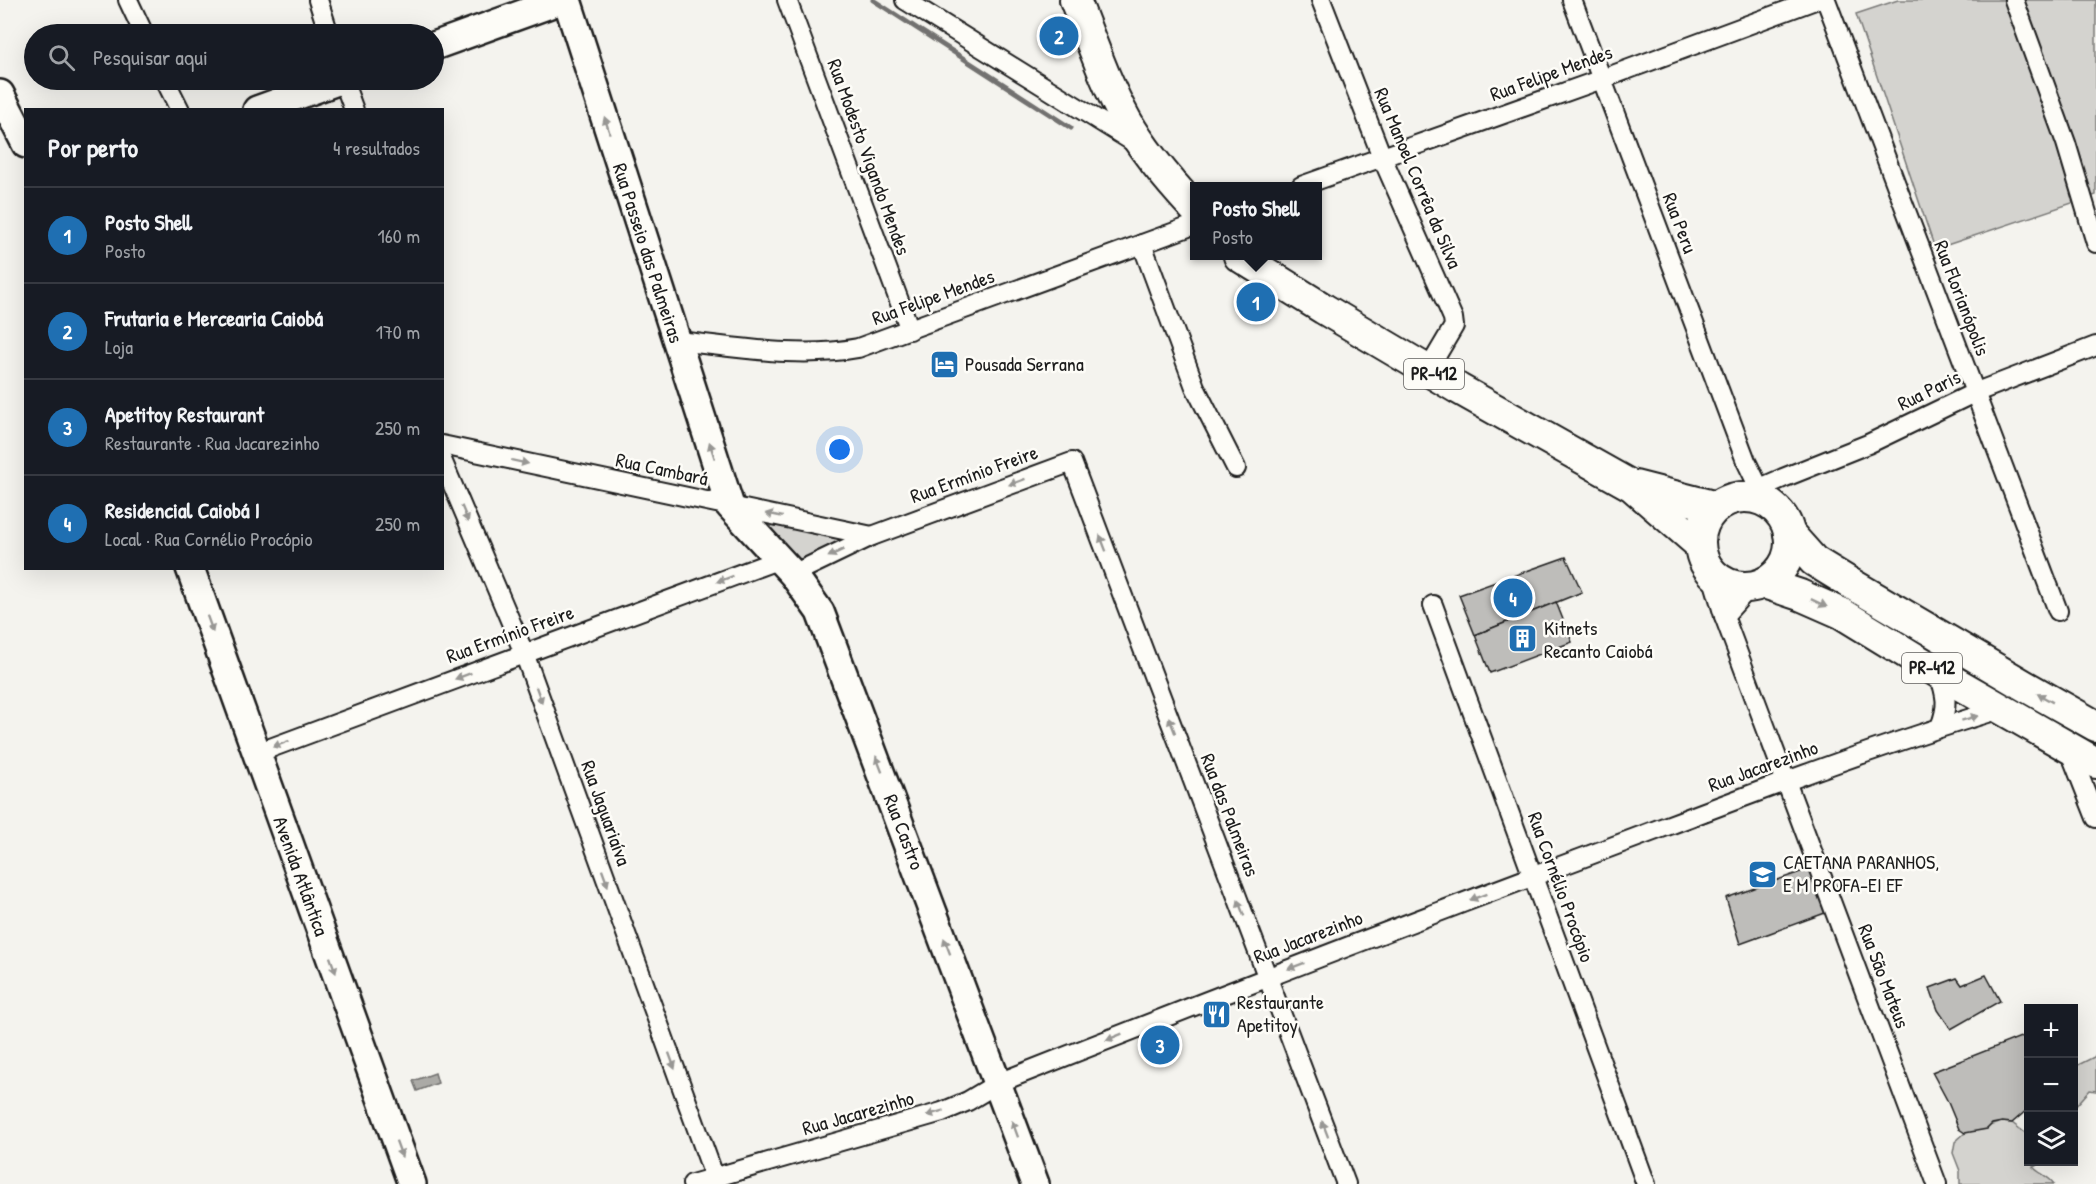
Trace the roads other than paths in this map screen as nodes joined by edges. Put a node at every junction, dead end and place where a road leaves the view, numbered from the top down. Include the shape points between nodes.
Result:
1 (128, 0) edge
2 (318, 0) edge
3 (561, 0) edge
4 (567, 0) edge
5 (787, 0) edge
6 (905, 0) edge
7 (1075, 0) edge
8 (1322, 0) edge
9 (1572, 0) edge
10 (1815, 0) edge
11 (1826, 0) edge
12 (2014, 0) edge
13 (139, 24) edge
14 (326, 24) edge
15 (444, 42) edge
16 (1602, 79) junction
17 (170, 90) edge
18 (314, 90) edge
19 (346, 90) edge
20 (0, 94) edge
21 (179, 108) edge
22 (263, 108) edge
23 (353, 108) edge
24 (24, 140) edge
25 (1145, 150) junction
26 (1382, 157) junction
27 (1312, 182) edge
28 (1190, 204) edge
29 (1190, 226) edge
30 (2096, 243) edge
31 (1142, 244) junction
32 (1247, 260) edge
33 (910, 330) junction
34 (677, 341) junction
35 (2096, 346) edge
36 (1428, 370) junction
37 (1974, 393) junction
38 (444, 445) edge
39 (1746, 461) junction
40 (1072, 462) joint
41 (444, 465) edge
42 (1236, 468) dead end
43 (1632, 486) junction
44 (1747, 500) junction
45 (729, 506) junction
46 (1790, 533) junction
47 (872, 536) junction
48 (1705, 559) junction
49 (787, 566) junction
50 (191, 570) edge
51 (1757, 585) junction
52 (1433, 605) dead end
53 (2058, 611) dead end
54 (1724, 616) junction
55 (524, 653) junction
56 (1939, 673) junction
57 (2001, 709) junction
58 (2096, 726) edge
59 (1940, 727) junction
60 (2067, 745) junction
61 (257, 753) junction
62 (2096, 763) edge
63 (1786, 781) junction
64 (2096, 818) edge
65 (1533, 876) junction
66 (1267, 977) junction
67 (998, 1083) junction
68 (715, 1180) edge
69 (412, 1184) edge
70 (692, 1184) edge
71 (1035, 1184) edge
72 (1346, 1184) edge
73 (1646, 1184) edge
74 (1937, 1184) edge

1 - 13 street
2 - 14 street
3 - 15 street
34 -> 4 street, Rua Passeio das Palmeiras
5 - 33 street, Rua Modesto Vigando Mendes
6 - 25 street
7 - 25 main road via 1111,88
8 - 26 street, Rua Manoel Corrêa da Silva
9 - 16 street, Rua Peru
10 - 16 street, Rua Felipe Mendes
11 - 37 street, Rua Florianópolis
12 - 30 street via 2066,143
16 - 26 street, Rua Felipe Mendes
16 - 39 street, Rua Peru
17 - 21 street
18 - 22 street
19 - 23 street
20 - 24 street
25 - 28 main road
26 - 27 street, Rua Felipe Mendes
26 - 36 street, Rua Manoel Corrêa da Silva via 1453,318 1454,326
29 - 31 street, Rua Felipe Mendes
31 - 33 street, Rua Felipe Mendes
31 - 42 street via 1195,387
32 - 36 main road, PR-412
33 - 34 street, Rua Felipe Mendes via 831,353
45 -> 34 street, Rua Passeio das Palmeiras
35 - 37 street, Rua Paris
36 - 43 main road, PR-412
37 - 44 street, Rua Paris via 1868,444 1783,477 1775,488
37 - 53 street, Rua Florianópolis
38 -> 45 street, Rua Cambará
39 - 44 street, Rua Peru
39 - 44 street via 1740,487
40 -> 47 street, Rua Ermínio Freire
66 -> 40 street, Rua das Palmeiras
41 -> 55 street, Rua Jaguariaíva
43 - 44 main road, PR-412
43 - 48 main road, PR-412
44 - 46 main road, PR-412 via 1778,511
44 - 48 main road via 1707,517 1701,531
47 -> 45 street, Rua Cambará
45 - 49 street, Rua Castro
46 - 51 main road via 1785,562 1776,575
58 -> 46 main road, PR-412 via 1850,584 1814,561
47 -> 49 street, Rua Ermínio Freire
48 - 51 main road, PR-412 via 1722,581 1735,586
48 - 54 street, Rua São Mateus
49 -> 55 street, Rua Ermínio Freire
67 -> 49 street, Rua Castro via 831,636 820,612
50 -> 61 street, Avenida Atlântica
51 - 54 street
51 -> 56 main road, PR-412 via 1800,595 1841,613
52 - 65 street, Rua Cornélio Procópio
54 - 63 street, Rua São Mateus
55 -> 61 street, Rua Ermínio Freire
55 -> 68 street, Rua Jaguariaíva
56 - 57 main road, PR-412
56 - 59 street via 1946,698
59 -> 57 street, Rua Jacarezinho
57 - 60 main road, PR-412
59 - 63 street, Rua Jacarezinho
60 - 62 main road, PR-412
60 - 64 street
61 -> 69 street, Avenida Atlântica
63 - 65 street, Rua Jacarezinho
63 - 74 street, Rua São Mateus
65 -> 66 street, Rua Jacarezinho
65 - 73 street, Rua Cornélio Procópio
66 -> 67 street, Rua Jacarezinho
72 -> 66 street, Rua das Palmeiras
67 -> 68 street, Rua Jacarezinho via 942,1112
71 -> 67 street, Rua Castro
68 - 70 street, Rua Jacarezinho

